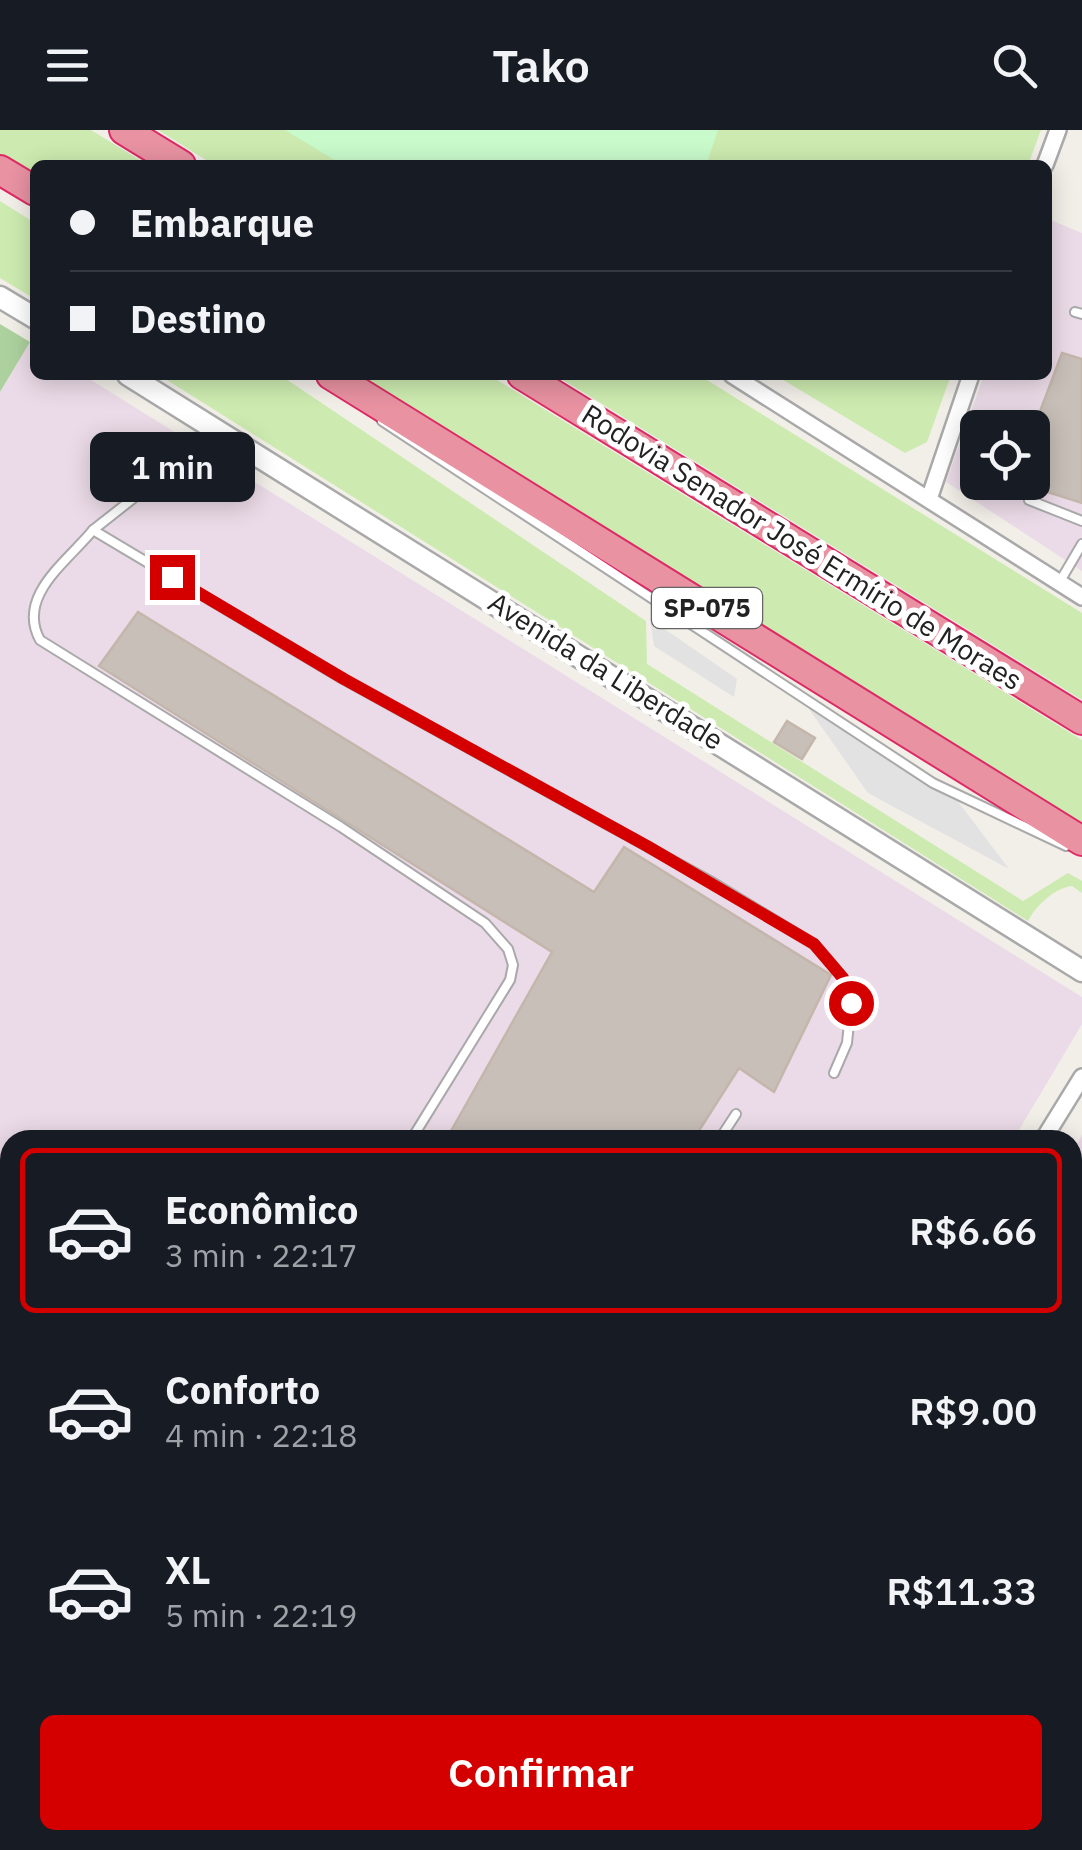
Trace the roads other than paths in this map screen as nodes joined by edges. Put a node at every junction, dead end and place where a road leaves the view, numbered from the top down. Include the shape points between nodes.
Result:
1 (124, 130) edge
2 (1058, 130) edge
3 (173, 160) edge
4 (1047, 160) edge
5 (0, 170) edge
6 (30, 189) edge
7 (0, 296) edge
8 (30, 315) edge
9 (136, 380) edge
10 (337, 380) edge
11 (339, 380) edge
12 (530, 380) edge
13 (740, 380) edge
14 (969, 380) edge
15 (220, 431) junction
16 (929, 499) junction
17 (1030, 500) dead end
18 (1082, 521) edge
19 (93, 530) junction
20 (1082, 544) edge
21 (1059, 582) junction
22 (1082, 598) edge
23 (1082, 720) edge
24 (1082, 841) edge
25 (1082, 854) edge
26 (1082, 971) edge
27 (834, 1074) dead end
28 (1082, 1077) edge
29 (736, 1114) dead end
30 (417, 1130) edge
31 (726, 1130) edge
32 (1050, 1130) edge

1 - 3 highway
2 - 4 street
5 - 6 highway
7 - 8 street
9 - 15 street, Avenida da Liberdade
10 - 25 lane via 396,434 900,762
11 - 24 highway, SP-075
12 - 23 highway, Rodovia Senador José Ermírio de Moraes
13 - 16 street
14 - 16 street
15 - 19 lane
15 - 26 street, Avenida da Liberdade
16 - 21 street
17 - 18 lane
19 - 27 lane via 814,944 843,978 851,1003 847,1043
19 - 30 lane via 36,596 32,624 40,640 357,837 485,923 508,948 510,980
20 - 21 lane
21 - 22 street
28 - 32 street
29 - 31 lane

